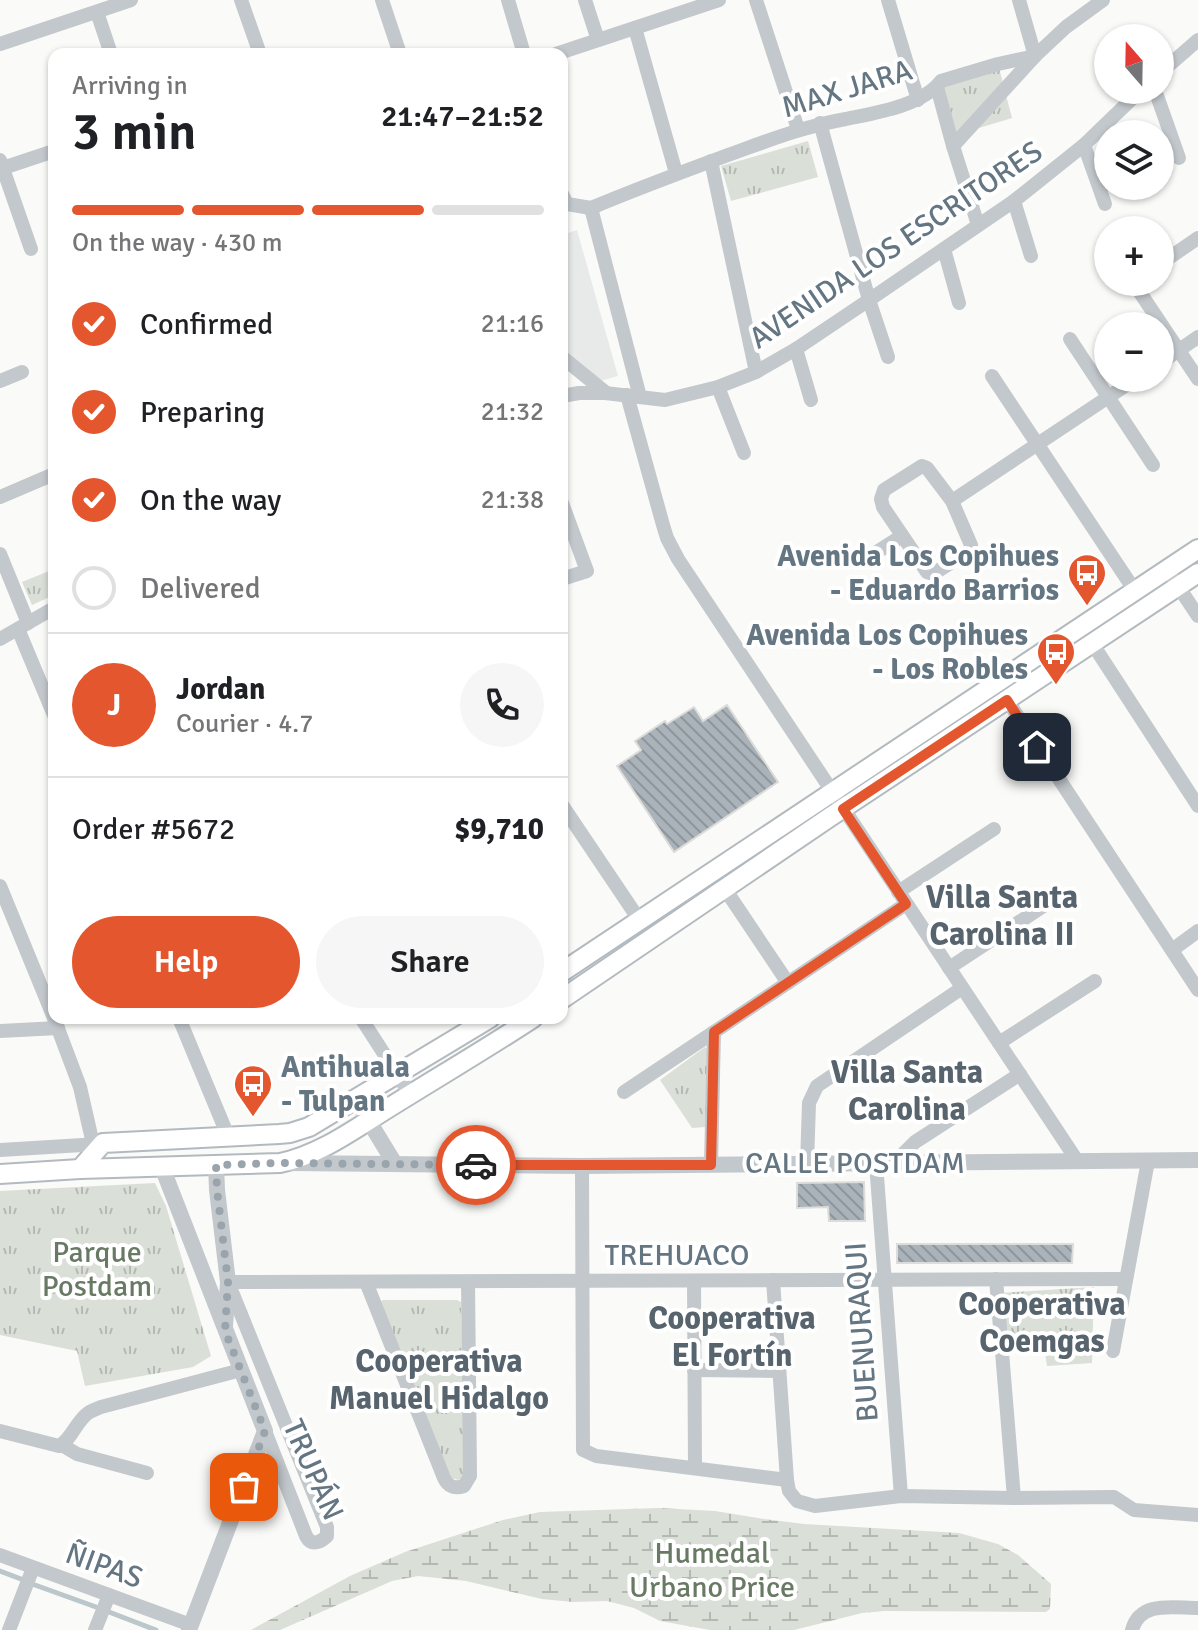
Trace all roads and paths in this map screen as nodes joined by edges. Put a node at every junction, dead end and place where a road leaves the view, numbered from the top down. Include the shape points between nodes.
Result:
1 (131, 0) edge
2 (241, 0) edge
3 (382, 0) edge
4 (508, 0) edge
5 (585, 0) edge
6 (756, 0) edge
7 (888, 0) edge
8 (1019, 0) edge
9 (1103, 0) edge
10 (713, 1) edge
11 (97, 12) junction
12 (635, 28) junction
13 (598, 40) junction
14 (1198, 40) edge
15 (0, 44) edge
16 (109, 48) edge
17 (258, 48) edge
18 (398, 48) edge
19 (522, 48) edge
20 (568, 50) edge
21 (1035, 56) junction
22 (1174, 61) edge
23 (937, 87) junction
24 (918, 100) junction
25 (1126, 104) edge
26 (1160, 104) edge
27 (820, 123) junction
28 (798, 129) junction
29 (1084, 145) junction
30 (953, 146) junction
31 (48, 153) edge
32 (1179, 158) dead end
33 (711, 161) junction
34 (1, 166) edge
35 (676, 173) junction
36 (1014, 201) junction
37 (568, 204) edge
38 (1105, 204) dead end
39 (591, 208) junction
40 (978, 225) junction
41 (1198, 238) edge
42 (31, 249) dead end
43 (944, 249) junction
44 (1174, 254) edge
45 (1031, 256) dead end
46 (1142, 296) edge
47 (869, 300) junction
48 (959, 303) dead end
49 (1198, 337) edge
50 (1070, 339) dead end
51 (796, 349) junction
52 (1179, 350) junction
53 (1174, 353) edge
54 (888, 357) dead end
55 (568, 362) edge
56 (22, 372) dead end
57 (756, 372) junction
58 (992, 376) dead end
59 (1198, 379) edge
60 (0, 381) edge
61 (718, 387) junction
62 (1116, 392) edge
63 (605, 393) junction
64 (568, 395) edge
65 (634, 396) junction
66 (1108, 397) junction
67 (811, 400) dead end
68 (1038, 444) junction
69 (744, 453) dead end
70 (1153, 465) dead end
71 (48, 477) edge
72 (0, 497) edge
73 (952, 501) junction
74 (568, 519) edge
75 (902, 536) junction
76 (1198, 549) edge
77 (0, 554) edge
78 (863, 561) dead end
79 (1167, 569) junction
80 (1198, 573) edge
81 (568, 577) edge
82 (1178, 586) junction
83 (1135, 591) junction
84 (48, 611) edge
85 (1198, 616) edge
86 (23, 626) junction
87 (0, 639) edge
88 (1092, 643) junction
89 (48, 698) edge
90 (1007, 700) junction
91 (838, 801) junction
92 (1198, 806) edge
93 (568, 814) edge
94 (994, 829) dead end
95 (0, 886) edge
96 (725, 889) junction
97 (902, 898) junction
98 (1045, 905) dead end
99 (640, 921) junction
100 (1198, 931) edge
101 (1172, 950) junction
102 (568, 968) edge
103 (949, 968) junction
104 (1095, 981) dead end
105 (788, 983) junction
106 (962, 988) junction
107 (1198, 990) edge
108 (568, 995) edge
109 (48, 1004) edge
110 (48, 1022) edge
111 (56, 1024) edge
112 (181, 1024) edge
113 (365, 1024) edge
114 (480, 1024) edge
115 (504, 1026) edge
116 (0, 1031) edge
117 (714, 1032) junction
118 (999, 1043) junction
119 (1020, 1074) junction
120 (398, 1075) junction
121 (624, 1092) dead end
122 (410, 1094) junction
123 (356, 1100) junction
124 (369, 1120) junction
125 (228, 1136) junction
126 (194, 1138) junction
127 (98, 1144) junction
128 (0, 1150) edge
129 (1198, 1160) edge
130 (1148, 1161) junction
131 (1078, 1162) junction
132 (280, 1163) junction
133 (876, 1163) junction
134 (897, 1163) junction
135 (395, 1164) junction
136 (807, 1164) junction
137 (216, 1165) junction
138 (711, 1165) junction
139 (582, 1166) junction
140 (162, 1167) junction
141 (80, 1169) junction
142 (0, 1174) edge
143 (996, 1279) junction
144 (1126, 1279) junction
145 (773, 1280) junction
146 (884, 1280) junction
147 (582, 1281) junction
148 (694, 1281) junction
149 (228, 1282) junction
150 (366, 1282) junction
151 (468, 1282) junction
152 (225, 1331) junction
153 (1113, 1351) dead end
154 (241, 1370) junction
155 (694, 1370) junction
156 (779, 1371) junction
157 (0, 1431) edge
158 (265, 1431) junction
159 (62, 1445) junction
160 (695, 1468) junction
161 (147, 1473) dead end
162 (787, 1480) junction
163 (901, 1496) junction
164 (1014, 1498) junction
165 (1198, 1515) edge
166 (0, 1555) edge
167 (33, 1568) junction
168 (109, 1595) junction
169 (1198, 1608) edge
170 (0, 1626) edge
171 (190, 1628) edge
172 (9, 1630) edge
173 (95, 1630) edge
174 (1132, 1630) edge

1 - 11 street
2 - 17 street
3 - 18 street
4 - 19 street
5 - 13 street
6 - 28 street
7 - 24 street
8 - 21 street
9 - 21 street
10 - 12 street
11 - 15 street
11 - 16 street
12 - 13 street
12 - 35 street
13 - 20 street
14 - 22 street
21 - 23 street, MAX JARA via 941,81
21 - 30 street
23 - 24 street, MAX JARA
23 - 30 street
24 - 27 street, MAX JARA
25 - 29 street, AVENIDA LOS ESCRITORES
26 - 32 street
27 - 28 street, MAX JARA
27 - 47 street
28 - 33 street, MAX JARA
29 - 36 street, AVENIDA LOS ESCRITORES
29 - 38 street
30 - 40 street
31 - 34 street
33 - 35 street, MAX JARA
33 - 57 street
34 - 42 street
35 - 39 street, MAX JARA
36 - 40 street, AVENIDA LOS ESCRITORES
36 - 45 street
37 - 39 street
39 - 65 street
40 - 43 street, AVENIDA LOS ESCRITORES
41 - 44 street
43 - 47 street, AVENIDA LOS ESCRITORES
43 - 48 street
46 - 52 street
47 - 51 street, AVENIDA LOS ESCRITORES
47 - 54 street
49 - 52 street
50 - 66 street
51 - 57 street, AVENIDA LOS ESCRITORES
51 - 67 street
52 - 53 street
52 - 59 street
55 - 63 street
56 - 60 street
57 - 61 street, AVENIDA LOS ESCRITORES
58 - 68 street
61 - 65 street, AVENIDA LOS ESCRITORES via 665,400
61 - 69 street
62 - 66 street
63 - 64 street, AVENIDA LOS ESCRITORES
63 - 65 street, AVENIDA LOS ESCRITORES
65 - 91 street via 672,548
66 - 68 street
66 - 70 street
68 - 73 street
68 - 83 street
71 - 72 street
73 - 75 street via 922,466 884,490 883,507
73 - 75 street via 969,551 933,574
74 - 81 street via 587,571
75 - 78 street
76 - 79 main road
77 - 86 street
79 - 82 street
79 - 83 main road
80 - 82 main road
82 - 85 street
82 - 88 main road
83 - 91 main road
84 - 86 street
86 - 87 street
86 - 89 street
88 - 90 main road
88 - 92 street
90 - 91 main road
90 - 101 street
91 - 96 main road
91 - 97 street
91 - 99 main road
93 - 99 street
94 - 97 street
95 - 109 street
96 - 105 street
96 - 108 main road
97 - 103 street
97 - 105 street
98 - 103 street
99 - 102 main road
100 - 101 street
101 - 107 street
103 - 106 street
104 - 118 street
105 - 117 street
106 - 118 street
106 - 136 street via 817,1086 809,1103
110 - 116 street
111 - 127 street
112 - 125 street
113 - 120 street
114 - 120 main road
115 - 122 main road
117 - 121 street
117 - 138 street
118 - 119 street
119 - 131 street
119 - 134 street via 915,1142
120 - 122 street
120 - 123 main road
122 - 124 main road
123 - 124 street
123 - 125 main road via 290,1133
124 - 132 main road via 309,1154
124 - 135 street
125 - 126 main road
126 - 127 main road
126 - 140 main road
127 - 128 street
127 - 141 main road
129 - 130 street, CALLE POSTDAM
130 - 131 street, CALLE POSTDAM
130 - 144 street
131 - 134 street, CALLE POSTDAM
132 - 135 street, CALLE POSTDAM
132 - 137 main road, CALLE POSTDAM
133 - 134 street, CALLE POSTDAM
133 - 136 street, CALLE POSTDAM
133 - 146 street, BUENURAQUI
135 - 139 street, CALLE POSTDAM
136 - 138 street, CALLE POSTDAM
137 - 140 main road, CALLE POSTDAM
137 - 149 street, TRUPÁN
138 - 139 street, CALLE POSTDAM
139 - 147 street
140 - 141 main road, CALLE POSTDAM
140 - 152 street, TRUPÁN
141 - 142 main road, CALLE POSTDAM
143 - 144 street, TREHUACO
143 - 146 street, TREHUACO
143 - 164 street
144 - 153 street
145 - 146 street, TREHUACO
145 - 148 street, TREHUACO
145 - 156 street
146 - 163 street, BUENURAQUI
147 - 148 street, TREHUACO
147 - 151 street, TREHUACO
147 - 160 street via 583,1450
148 - 155 street
149 - 150 street, TREHUACO
149 - 152 street, TRUPÁN
149 - 158 street, TRUPÁN via 327,1527 323,1540 314,1543 306,1536
150 - 151 street, TREHUACO
150 - 151 street via 444,1478 455,1488 464,1486 470,1476
152 - 154 street, TRUPÁN
154 - 158 street, TRUPÁN
154 - 159 street via 101,1407 88,1413
155 - 156 street
155 - 160 street
156 - 162 street
157 - 159 street
158 - 171 street
159 - 161 street
160 - 162 street
162 - 163 street via 793,1497 807,1505
163 - 164 street
164 - 165 street via 1114,1497 1134,1510
166 - 167 street, ÑIPAS
167 - 168 street, ÑIPAS
167 - 172 street
168 - 171 street, ÑIPAS
168 - 173 street
169 - 174 street via 1151,1608 1137,1618
170 - 172 street

